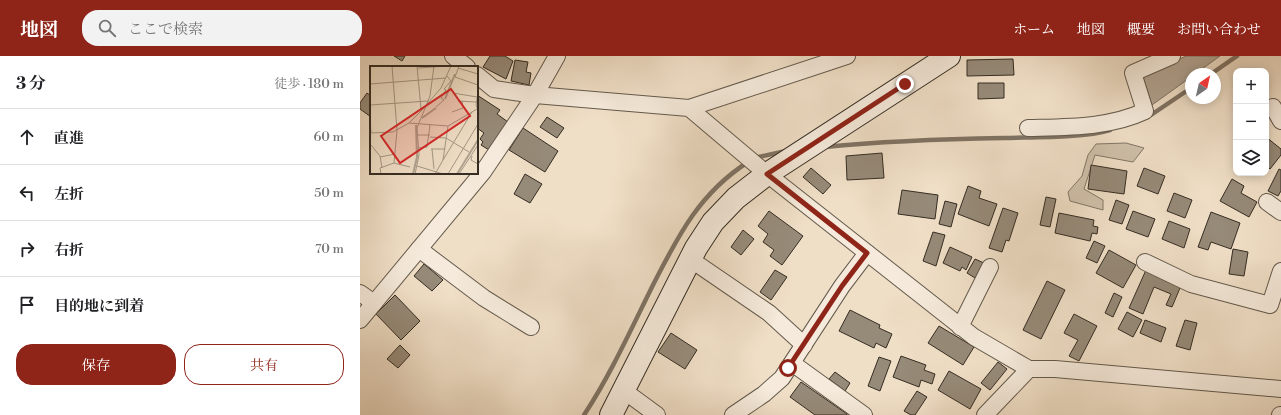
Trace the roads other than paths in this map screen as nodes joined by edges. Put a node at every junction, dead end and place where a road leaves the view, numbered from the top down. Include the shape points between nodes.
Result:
1 (453, 56) edge
2 (557, 56) edge
3 (847, 56) edge
4 (949, 56) edge
5 (1172, 56) edge
6 (465, 66) edge
7 (478, 76) edge
8 (535, 95) junction
9 (689, 108) junction
10 (1028, 128) dead end
11 (767, 174) junction
12 (1267, 202) dead end
13 (1281, 212) edge
14 (419, 249) junction
15 (867, 253) junction
16 (690, 259) junction
17 (1145, 262) dead end
18 (990, 267) dead end
19 (1281, 271) edge
20 (360, 293) edge
21 (374, 304) junction
22 (360, 320) edge
23 (531, 327) dead end
24 (960, 327) junction
25 (804, 345) junction
26 (792, 362) junction
27 (1029, 369) junction
28 (1281, 389) edge
29 (624, 390) junction
30 (610, 415) edge
31 (657, 415) edge
32 (733, 415) edge
33 (864, 415) edge
34 (985, 415) edge

1 - 6 street
2 - 8 street
3 - 9 street
4 - 11 street
5 - 10 street via 1133,73 1145,111 1113,122
7 - 8 street via 494,89
8 - 9 street
8 - 14 street via 483,172
9 - 11 street
11 - 15 street
11 - 16 street via 736,198 713,222
12 - 13 street
14 - 21 street
14 - 23 street via 484,298
15 - 24 street
15 - 25 street
16 - 25 street via 769,314
16 - 29 street
17 - 19 street via 1191,284 1270,305
18 - 24 street
20 - 21 street
21 - 22 street
24 - 27 street
25 - 26 street
26 - 32 street via 778,382
26 - 33 street
27 - 28 street via 1055,369
27 - 34 street
29 - 30 street
29 - 31 street

